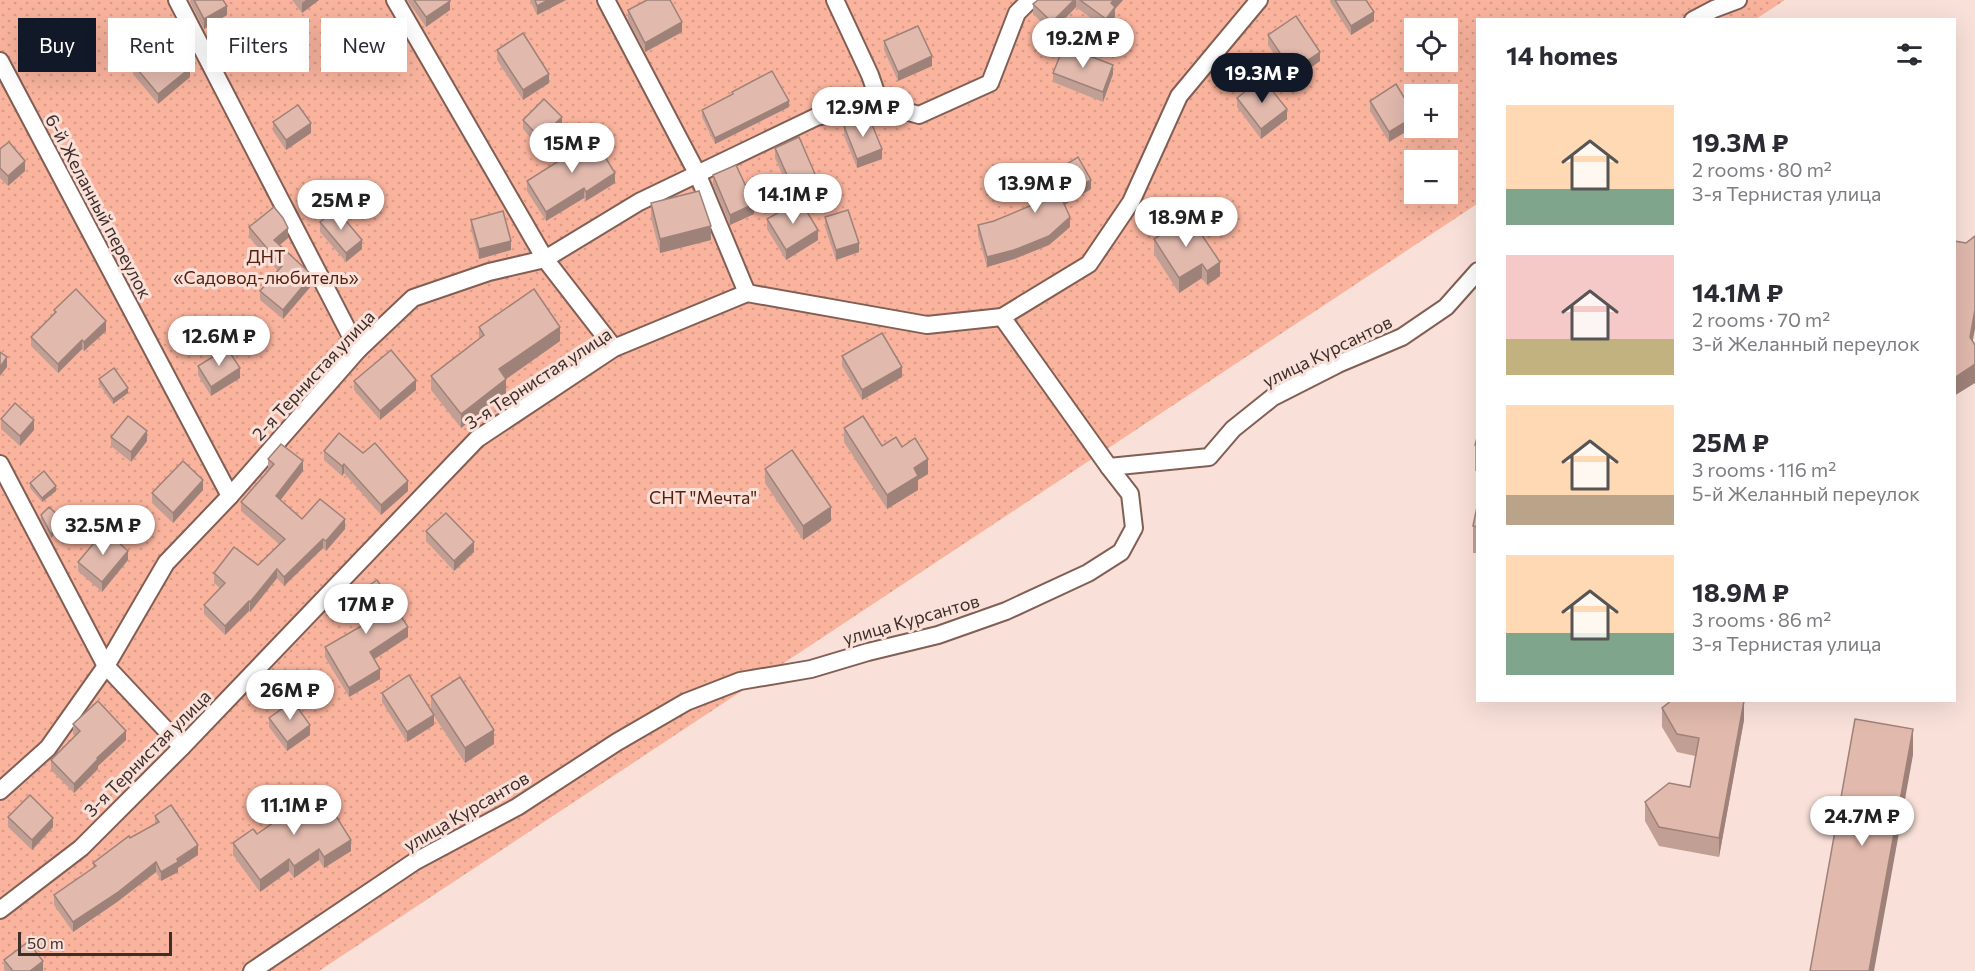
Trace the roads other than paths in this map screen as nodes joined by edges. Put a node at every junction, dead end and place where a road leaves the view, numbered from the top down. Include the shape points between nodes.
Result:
1 (177, 0) edge
2 (394, 0) edge
3 (606, 0) edge
4 (835, 0) edge
5 (1030, 0) edge
6 (1258, 0) edge
7 (1738, 0) edge
8 (1697, 18) edge
9 (0, 61) edge
10 (880, 105) junction
11 (697, 173) junction
12 (545, 259) junction
13 (1476, 273) edge
14 (747, 293) junction
15 (1002, 317) junction
16 (614, 348) junction
17 (358, 350) junction
18 (0, 464) edge
19 (1109, 467) junction
20 (230, 496) junction
21 (106, 666) junction
22 (182, 747) junction
23 (0, 791) edge
24 (0, 910) edge
25 (252, 971) edge

1 - 17 street
2 - 12 street
3 - 11 street
4 - 10 street
5 - 10 street, 2-я Тернистая улица via 1017,13 990,83 920,115
6 - 15 street via 1179,96 1131,202 1089,264
7 - 8 street
9 - 20 street, 6-й Желанный переулок
10 - 11 street, 2-я Тернистая улица via 816,117
11 - 12 street, 2-я Тернистая улица via 639,202
11 - 14 street
12 - 16 street
12 - 17 street, 2-я Тернистая улица via 489,272 413,298
13 - 19 street, улица Курсантов via 1446,307 1402,337 1273,397 1233,429 1209,456
14 - 15 street via 927,325
14 - 16 street, 3-я Тернистая улица
15 - 19 street
16 - 22 street, 3-я Тернистая улица via 477,439
17 - 20 street, 2-я Тернистая улица
18 - 21 street
19 - 25 street, улица Курсантов via 1130,494 1134,528 1121,552 1088,573 1006,611 938,635 811,669 740,681 686,702 517,807 414,862
20 - 21 street, 2-я Тернистая улица via 166,563
21 - 22 street
21 - 23 street, 2-я Тернистая улица via 48,748
22 - 24 street, 3-я Тернистая улица via 81,848

